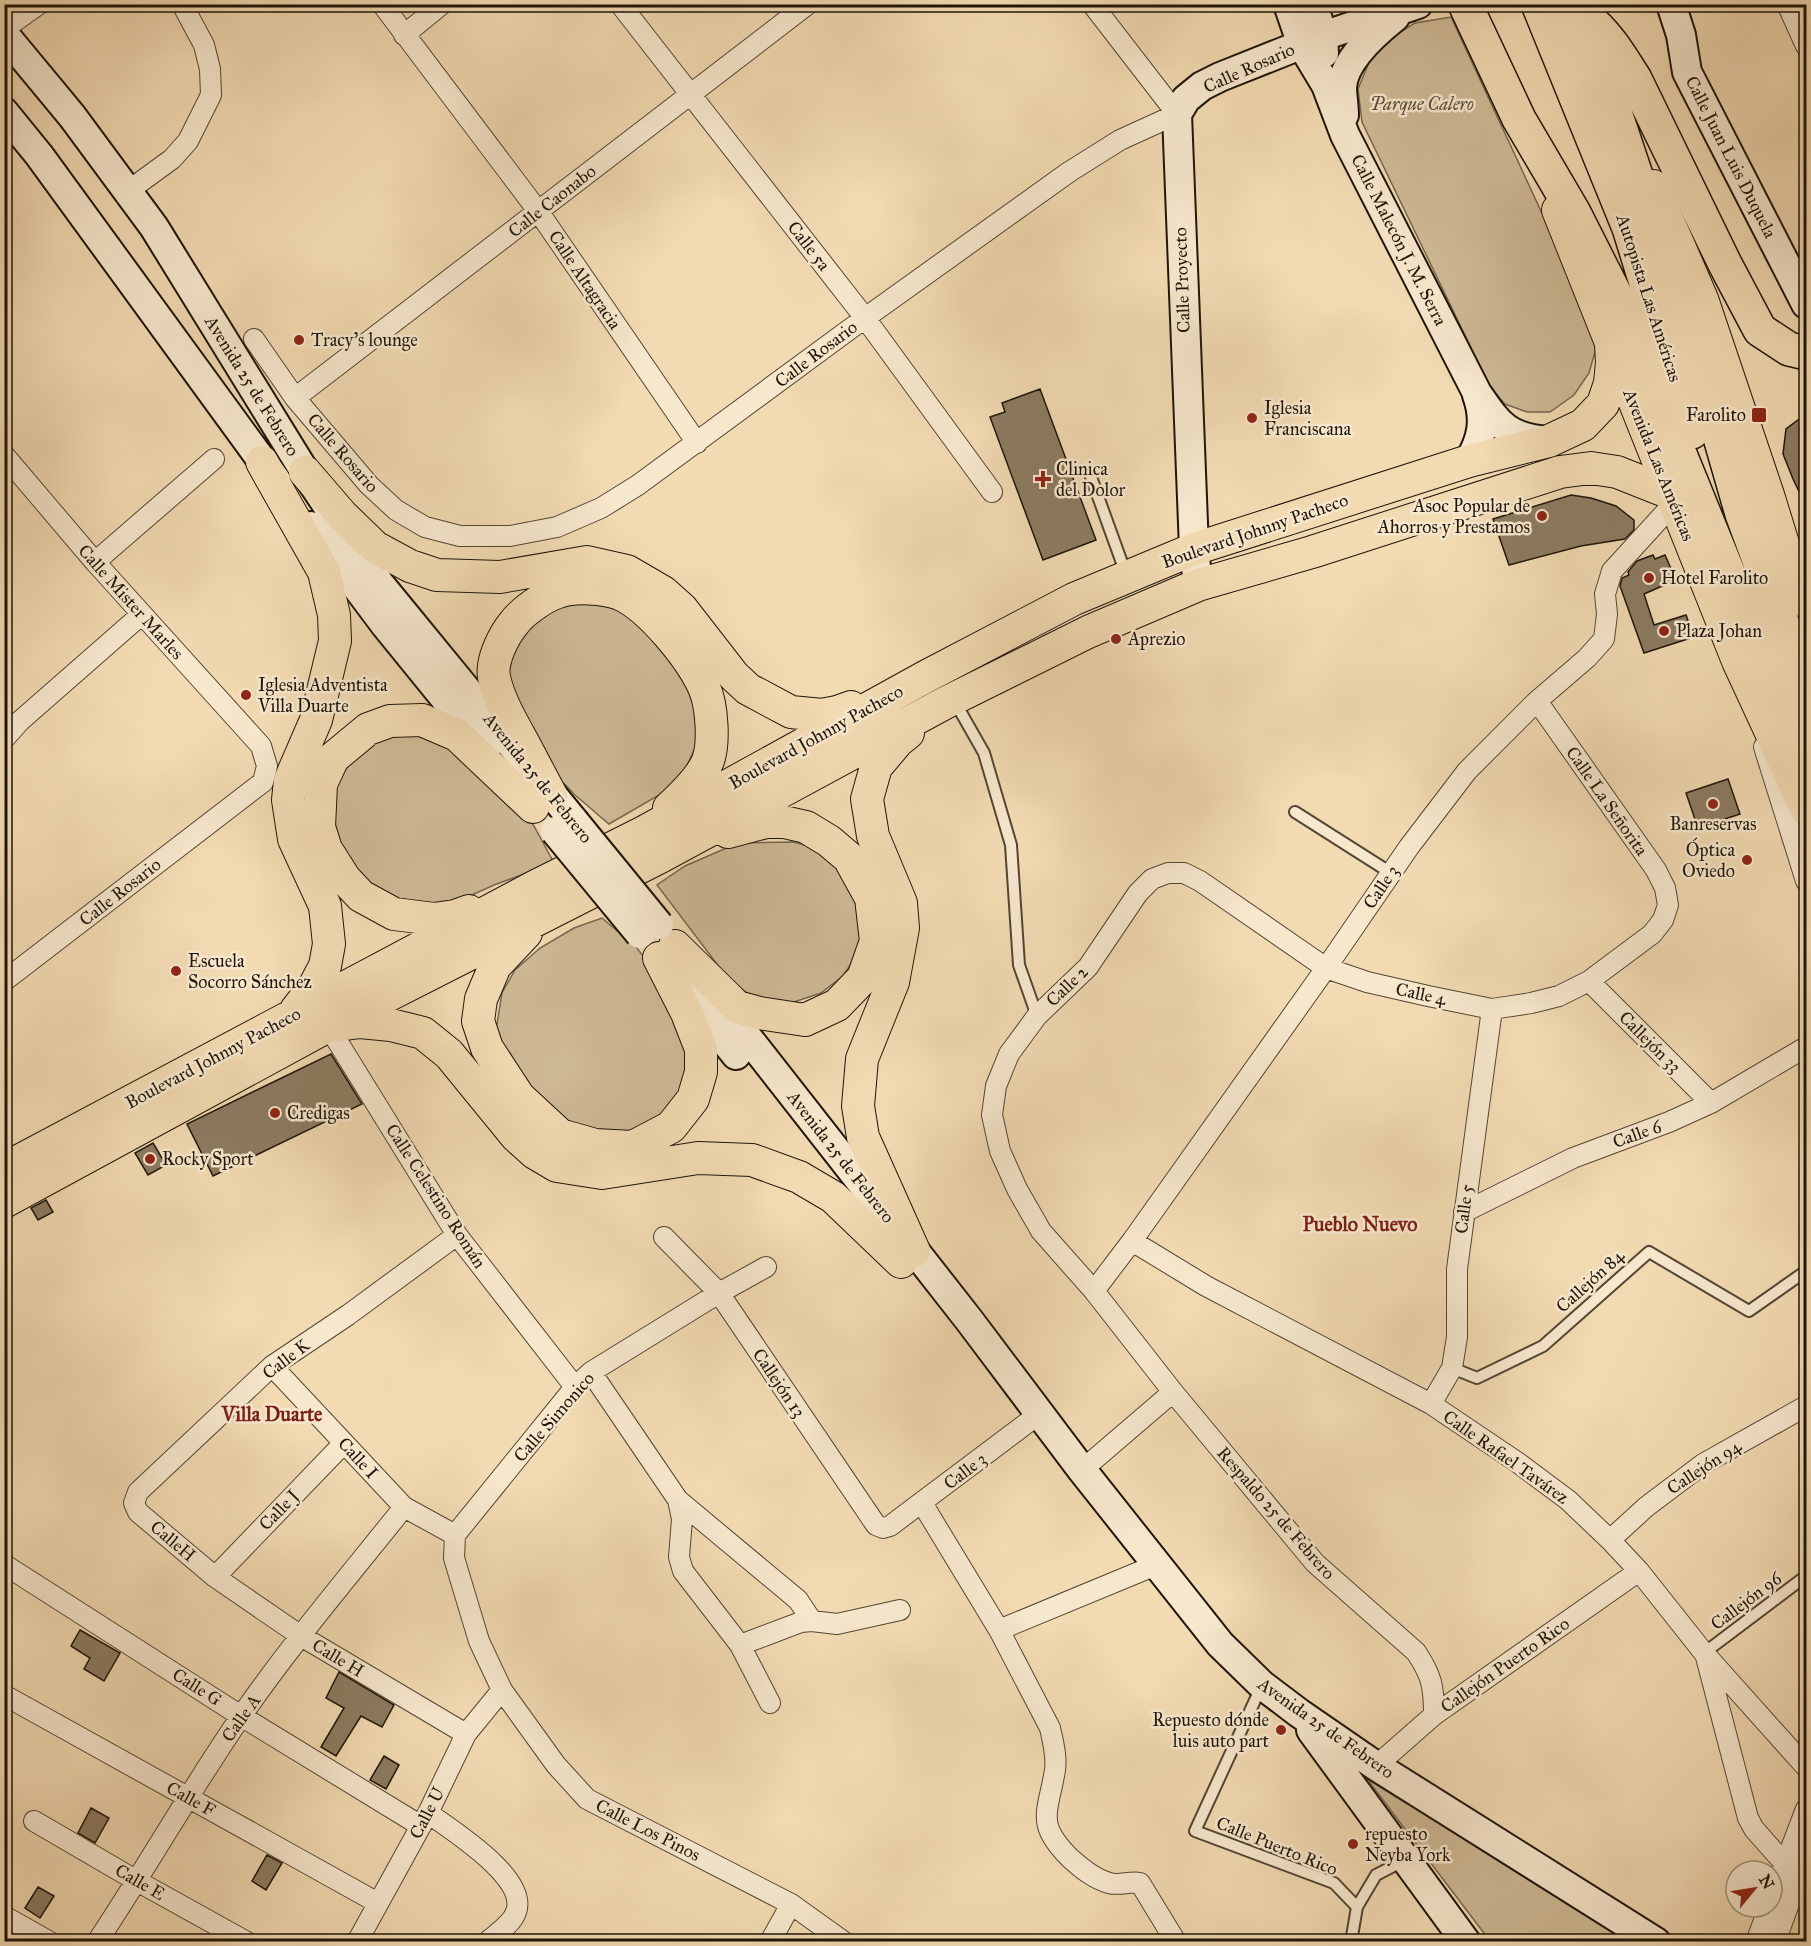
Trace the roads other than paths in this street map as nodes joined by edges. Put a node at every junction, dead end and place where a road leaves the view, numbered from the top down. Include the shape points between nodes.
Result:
1 (39, 4) edge
2 (182, 4) edge
3 (382, 4) edge
4 (441, 4) edge
5 (620, 4) edge
6 (808, 4) edge
7 (1092, 4) edge
8 (1288, 4) edge
9 (1313, 4) edge
10 (1361, 4) edge
11 (1538, 4) edge
12 (1671, 4) edge
13 (1787, 4) edge
14 (1573, 6) edge
15 (1411, 7) edge
16 (1468, 11) edge
17 (4, 29) edge
18 (4, 34) edge
19 (404, 35) junction
20 (1313, 40) junction
21 (1806, 46) edge
22 (1608, 91) junction
23 (690, 94) junction
24 (4, 112) edge
25 (1177, 114) junction
26 (1519, 118) junction
27 (1346, 135) junction
28 (128, 191) junction
29 (538, 211) junction
30 (1806, 304) edge
31 (865, 318) junction
32 (254, 339) dead end
33 (1611, 345) junction
34 (1806, 353) edge
35 (1477, 393) junction
36 (295, 398) junction
37 (1549, 441) junction
38 (697, 443) junction
39 (4, 454) edge
40 (214, 459) dead end
41 (1469, 461) junction
42 (262, 462) junction
43 (305, 472) junction
44 (1091, 477) dead end
45 (992, 492) dead end
46 (1672, 498) junction
47 (1194, 549) junction
48 (95, 562) junction
49 (1127, 577) junction
50 (1198, 585) junction
51 (1806, 602) edge
52 (141, 615) junction
53 (1738, 661) junction
54 (927, 676) junction
55 (1806, 676) edge
56 (949, 701) junction
57 (1537, 701) junction
58 (1806, 727) edge
59 (4, 739) edge
60 (1806, 743) edge
61 (261, 746) joint
62 (542, 801) junction
63 (1806, 808) edge
64 (1295, 812) dead end
65 (653, 844) junction
66 (1168, 873) joint
67 (1391, 873) junction
68 (1806, 881) edge
69 (542, 900) junction
70 (1668, 905) joint
71 (658, 941) junction
72 (1326, 968) junction
73 (4, 981) edge
74 (1589, 981) junction
75 (1492, 1009) junction
76 (1037, 1016) junction
77 (286, 1019) junction
78 (328, 1026) junction
79 (1806, 1047) edge
80 (1711, 1102) junction
81 (992, 1115) joint
82 (11, 1177) edge
83 (1464, 1212) junction
84 (457, 1235) junction
85 (664, 1237) dead end
86 (1132, 1241) junction
87 (908, 1256) junction
88 (766, 1267) dead end
89 (1806, 1270) edge
90 (1094, 1291) junction
91 (719, 1293) junction
92 (272, 1366) junction
93 (1452, 1368) junction
94 (591, 1372) junction
95 (575, 1387) junction
96 (1173, 1392) junction
97 (1431, 1404) junction
98 (1806, 1406) edge
99 (1039, 1414) junction
100 (344, 1443) junction
101 (1082, 1470) junction
102 (678, 1500) junction
103 (134, 1503) joint
104 (922, 1503) junction
105 (404, 1508) junction
106 (890, 1526) joint
107 (455, 1535) junction
108 (1610, 1540) junction
109 (5, 1565) edge
110 (1156, 1565) junction
111 (1639, 1571) junction
112 (1806, 1576) edge
113 (215, 1577) junction
114 (900, 1610) dead end
115 (812, 1621) junction
116 (999, 1630) junction
117 (301, 1636) junction
118 (740, 1645) junction
119 (1704, 1653) junction
120 (1262, 1685) junction
121 (502, 1690) junction
122 (4, 1695) edge
123 (770, 1703) dead end
124 (1299, 1713) junction
125 (1434, 1715) junction
126 (241, 1716) junction
127 (466, 1734) junction
128 (1376, 1766) junction
129 (1806, 1767) edge
130 (189, 1798) junction
131 (1806, 1809) edge
132 (424, 1820) junction
133 (34, 1821) dead end
134 (1806, 1857) edge
135 (1406, 1860) junction
136 (1785, 1864) joint
137 (137, 1881) junction
138 (378, 1903) junction
139 (791, 1904) junction
140 (1357, 1907) junction
141 (4, 1916) edge
142 (1764, 1919) edge
143 (50, 1941) edge
144 (97, 1941) edge
145 (247, 1941) edge
146 (357, 1941) edge
147 (487, 1941) edge
148 (770, 1941) edge
149 (844, 1941) edge
150 (1176, 1941) edge
151 (1352, 1941) edge
152 (1466, 1941) edge
153 (1656, 1941) edge
154 (1756, 1941) edge
155 (1775, 1941) edge

1 - 17 street
2 - 28 street via 204,45 211,94 188,141 172,159
3 - 19 street, Calle Altagracia
4 - 19 street
5 - 23 street, Calle 5a
6 - 23 street, Calle Caonabo
7 - 25 street
8 - 20 main road
9 - 20 main road
10 - 15 main road
11 - 58 highway, Autopista Las Américas via 1629,228 1742,579
12 - 30 main road, Calle Juan Luis Duquela via 1687,72
13 - 21 street
14 - 22 highway, Autopista Las Américas
14 - 34 highway via 1602,33 1635,79 1760,330 1790,349
15 - 20 main road, Calle Rosario
15 - 27 main road via 1375,33 1350,63 1342,85
16 - 26 highway, Autopista Las Américas
18 - 28 main road, Avenida 25 de Febrero
19 - 29 street, Calle Altagracia
20 - 25 main road, Calle Rosario via 1202,86 1186,99
20 - 27 main road, Calle Malecón J. M. Serra
22 - 51 main road via 1702,299
22 - 55 highway, Autopista Las Américas via 1700,368 1742,514
23 - 29 street, Calle Caonabo
23 - 31 street, Calle 5a
24 - 42 main road, Avenida 25 de Febrero
25 - 31 street, Calle Rosario via 1120,140 1069,171
25 - 47 main road, Calle Proyecto
26 - 33 main road, Avenida Las Américas
26 - 60 highway, Autopista Las Américas via 1574,211 1614,292 1754,636
27 - 35 main road, Calle Malecón J. M. Serra
28 - 43 main road, Avenida 25 de Febrero
29 - 36 street, Calle Caonabo
29 - 38 street, Calle Altagracia
31 - 38 street, Calle Rosario
31 - 45 street, Calle 5a
32 - 36 street, Calle Rosario
33 - 37 main road, Boulevard Johnny Pacheco via 1610,382 1603,404 1583,425
33 - 46 main road, Avenida Las Américas
35 - 37 main road, Calle Malecón J. M. Serra via 1505,428 1528,439
35 - 41 main road, Calle Malecón J. M. Serra via 1483,418 1481,436
36 - 38 street, Calle Rosario via 369,485 396,510 425,527 460,536 510,536 557,527 601,508
37 - 41 main road, Boulevard Johnny Pacheco
39 - 48 street, Calle Mister Marles
40 - 48 street
41 - 47 main road, Boulevard Johnny Pacheco
42 - 62 main road, Avenida 25 de Febrero via 386,626
42 - 77 main road via 324,572 334,615 335,641 316,720 290,780 288,800 294,839 325,906 329,944 325,966 315,987
43 - 54 main road via 375,547 437,575 500,577 587,562 627,571 663,592 682,609 748,689 791,712 837,712
43 - 62 main road, Avenida 25 de Febrero via 379,583
44 - 49 lane
46 - 50 main road, Boulevard Johnny Pacheco via 1617,472 1591,468 1560,472
46 - 53 main road, Avenida Las Américas
46 - 57 street, Calle 3 via 1612,571 1605,594 1604,639
47 - 49 main road, Boulevard Johnny Pacheco
47 - 50 main road, Calle Proyecto
48 - 52 street, Calle Mister Marles
49 - 54 main road, Boulevard Johnny Pacheco via 1074,599
50 - 56 main road, Boulevard Johnny Pacheco via 1088,632
52 - 59 street
52 - 61 street, Calle Mister Marles
53 - 63 main road, Avenida Las Américas
53 - 68 street
54 - 65 main road, Boulevard Johnny Pacheco
56 - 65 main road, Boulevard Johnny Pacheco
56 - 76 lane via 984,753 1011,845 1019,965
56 - 87 main road via 898,741 876,767 867,799 873,836 901,903 903,928 893,982 862,1059 858,1106 863,1137
57 - 67 street, Calle 3 via 1467,771
57 - 70 street, Calle La Señorita via 1656,870
61 - 73 street, Calle Rosario via 267,766 263,782
62 - 65 main road via 493,675 497,653 506,632 522,612 558,592 595,588 619,594 638,604 695,669 705,690 712,727 707,762
62 - 69 main road via 457,735 423,720 390,722 368,729 333,758 321,784 319,827 326,849 345,879 361,896 394,914 434,919
62 - 71 main road, Avenida 25 de Febrero, bridge
64 - 67 lane
65 - 69 main road, Boulevard Johnny Pacheco
65 - 71 main road via 766,822 806,827 849,858 871,898 876,941 863,978 837,1005 805,1020 737,1007
66 - 72 street, Calle 4 via 1184,873 1200,881
66 - 76 street, Calle 2 via 1152,879 1138,893 1088,967
67 - 72 street, Calle 3
69 - 71 main road via 495,966 481,999 478,1022 487,1048 519,1097 560,1135 595,1144 633,1147 671,1127 693,1099 702,1072 702,1049
69 - 77 main road, Boulevard Johnny Pacheco
69 - 78 main road, Boulevard Johnny Pacheco
70 - 74 street, Calle 4 via 1664,920 1652,934
71 - 87 main road, Avenida 25 de Febrero
72 - 75 street, Calle 4 via 1367,982
72 - 86 street, Calle 3
74 - 75 street, Calle 4 via 1559,996
74 - 80 street, Callejón 33
75 - 83 street, Calle 5
76 - 81 street, Calle 2 via 1009,1054 996,1086
77 - 82 main road, Boulevard Johnny Pacheco
78 - 82 main road, Boulevard Johnny Pacheco
78 - 84 street, Calle Celestino Román
78 - 87 main road via 360,1022 423,1033 449,1054 516,1136 557,1166 602,1173 698,1158 752,1160 799,1177 833,1197
79 - 80 street, Calle 6
80 - 83 street, Calle 6 via 1573,1158
81 - 90 street, Respaldo 25 de Febrero via 1000,1151 1026,1206 1041,1231
83 - 93 street, Calle 5
84 - 92 street, Calle K
84 - 95 street, Calle Celestino Román
85 - 91 street, Callejón 13
86 - 90 street, Calle 3
86 - 97 street, Calle Rafael Tavárez via 1206,1286
87 - 99 main road, Avenida 25 de Febrero via 957,1332
88 - 91 street, Calle Simonico
89 - 93 lane, Callejón 84 via 1749,1311 1649,1252 1541,1347 1477,1378
90 - 96 street, Respaldo 25 de Febrero
91 - 94 street, Calle Simonico
91 - 106 street, Callejón 13 via 876,1526
92 - 100 street, Calle I
92 - 103 street, Calle K via 138,1492
93 - 97 street, Calle 5
94 - 95 street, Calle Simonico
94 - 102 street
95 - 107 street, Calle Simonico
96 - 101 street
96 - 125 street, Respaldo 25 de Febrero via 1315,1563 1416,1652 1427,1668 1434,1690
97 - 108 street, Calle Rafael Tavárez via 1568,1500
98 - 108 street, Callejón 94 via 1703,1464
99 - 101 main road, Avenida 25 de Febrero
99 - 104 street, Calle 3
100 - 105 street, Calle I
100 - 113 street, Calle J
101 - 110 main road, Avenida 25 de Febrero
102 - 115 street via 798,1600
102 - 118 street via 682,1519 679,1557 683,1571
103 - 113 street, CalleH via 138,1512
104 - 106 street, Calle 3
104 - 116 street
105 - 107 street, Calle I
105 - 117 street, Calle A
107 - 121 street, Calle Los Pinos via 454,1558 479,1641
108 - 111 street, Calle Rafael Tavárez
109 - 126 street, Calle G
110 - 116 street
110 - 120 main road, Avenida 25 de Febrero via 1220,1644
111 - 119 street, Calle Rafael Tavárez
111 - 125 street, Callejón Puerto Rico
112 - 119 lane, Callejón 96
113 - 117 street, Calle H
114 - 115 street via 837,1624
115 - 118 street
116 - 150 street via 1050,1728 1055,1767 1046,1815 1052,1837 1077,1864 1097,1878 1121,1885 1140,1883
117 - 126 street, Calle A
117 - 127 street, Calle H
118 - 123 street
119 - 129 street, Calle Rafael Tavárez
119 - 136 street via 1748,1818
120 - 124 main road, Avenida 25 de Febrero
120 - 140 lane, Calle Puerto Rico via 1195,1831 1334,1883
121 - 127 street, Calle U
121 - 139 street, Calle Los Pinos via 556,1765 587,1799
122 - 130 street, Calle F
124 - 128 main road, Avenida 25 de Febrero
124 - 135 main road
125 - 128 street, Callejón Puerto Rico
126 - 130 street, Calle A
126 - 132 street, Calle G
127 - 132 street, Calle U
128 - 153 main road, Avenida 25 de Febrero
130 - 137 street, Calle A
130 - 138 street, Calle F
131 - 136 street
132 - 138 street, Calle U
132 - 147 street, Calle G via 487,1856 509,1881 518,1900 516,1913
133 - 137 street, Calle E
134 - 155 street
135 - 140 lane via 1377,1875
135 - 152 main road
137 - 144 street, Calle A
137 - 145 street, Calle E
138 - 146 street, Calle U
139 - 148 street
139 - 149 street, Calle Los Pinos
140 - 151 lane
141 - 143 street
142 - 154 street

